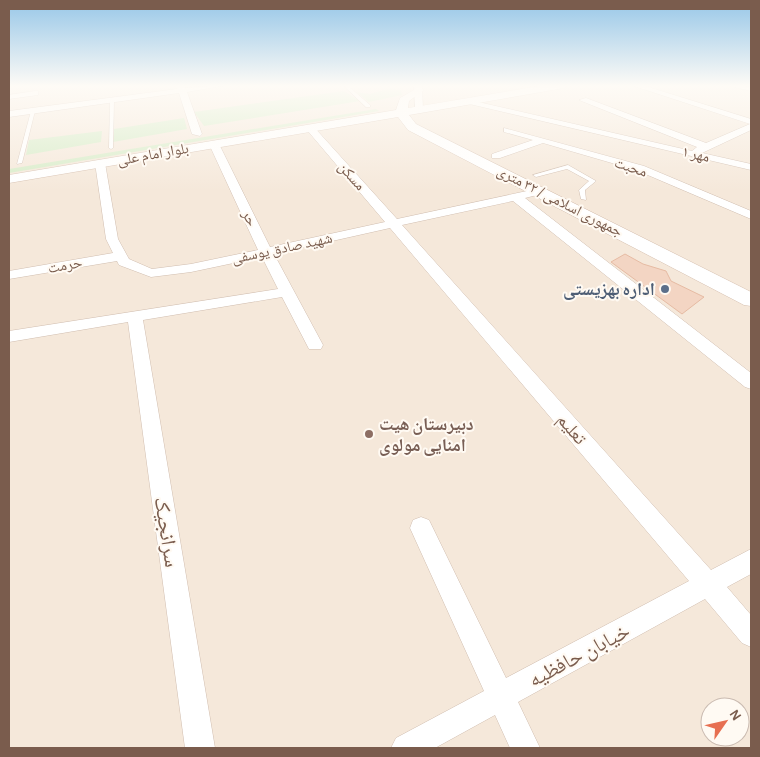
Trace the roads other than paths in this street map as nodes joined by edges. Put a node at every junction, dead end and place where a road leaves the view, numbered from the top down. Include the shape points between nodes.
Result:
1 (30, 120) edge
2 (112, 120) edge
3 (193, 120) edge
4 (281, 120) edge
5 (337, 120) edge
6 (413, 120) edge
7 (428, 120) edge
8 (561, 120) edge
9 (636, 120) edge
10 (751, 127) edge
11 (310, 128) junction
12 (507, 130) dead end
13 (197, 134) junction
14 (178, 137) dead end
15 (543, 140) junction
16 (214, 144) junction
17 (706, 147) junction
18 (112, 148) dead end
19 (692, 153) junction
20 (496, 156) junction
21 (37, 160) dead end
22 (100, 163) junction
23 (14, 164) edge
24 (751, 167) edge
25 (9, 179) edge
26 (541, 191) junction
27 (516, 197) junction
28 (751, 215) edge
29 (394, 224) junction
30 (690, 251) dead end
31 (266, 252) junction
32 (121, 256) junction
33 (9, 275) edge
34 (287, 292) junction
35 (751, 300) edge
36 (135, 316) junction
37 (9, 336) edge
38 (315, 345) dead end
39 (751, 382) edge
40 (421, 528) dead end
41 (751, 561) edge
42 (708, 584) junction
43 (751, 634) edge
44 (500, 697) junction
45 (200, 748) edge
46 (406, 748) edge
47 (525, 748) edge

1 - 23 lane
2 - 18 lane
3 - 13 street
4 - 13 main road, بلوار امام علی
5 - 11 main road, بلوار امام علی
6 - 26 main road, جمهوری اسلامی / ۳۲ متری via 412,127
7 - 20 main road, جمهوری اسلامی / ۳۲ متری
8 - 19 street, مهر ۱
9 - 17 street
10 - 17 street
11 - 16 main road, بلوار امام علی
11 - 29 street, مسکن
12 - 15 street, محبت
13 - 14 main road, بلوار امام علی
15 - 20 street
15 - 28 street, محبت via 640,168
16 - 22 main road, بلوار امام علی
16 - 31 street, حر
17 - 19 street
19 - 24 street, مهر ۱
20 - 30 main road, جمهوری اسلامی / ۳۲ متری
21 - 23 main road
22 - 25 main road, بلوار امام علی
22 - 32 street via 112,239
26 - 27 street, شهید صادق یوسفی
26 - 35 main road, جمهوری اسلامی / ۳۲ متری
27 - 29 street, شهید صادق یوسفی
27 - 39 street
29 - 31 street, شهید صادق یوسفی
29 - 42 street, تعلیم
31 - 32 street, شهید صادق یوسفی via 151,273 124,262
31 - 34 street, حر
32 - 33 street, حرمت
34 - 36 street
34 - 38 street, حر
36 - 37 street
36 - 45 street, سرانجیک
40 - 44 street
41 - 42 street, خیابان حافظیه
42 - 43 street, تعلیم
42 - 44 street, خیابان حافظیه
44 - 46 street, خیابان حافظیه
44 - 47 street

